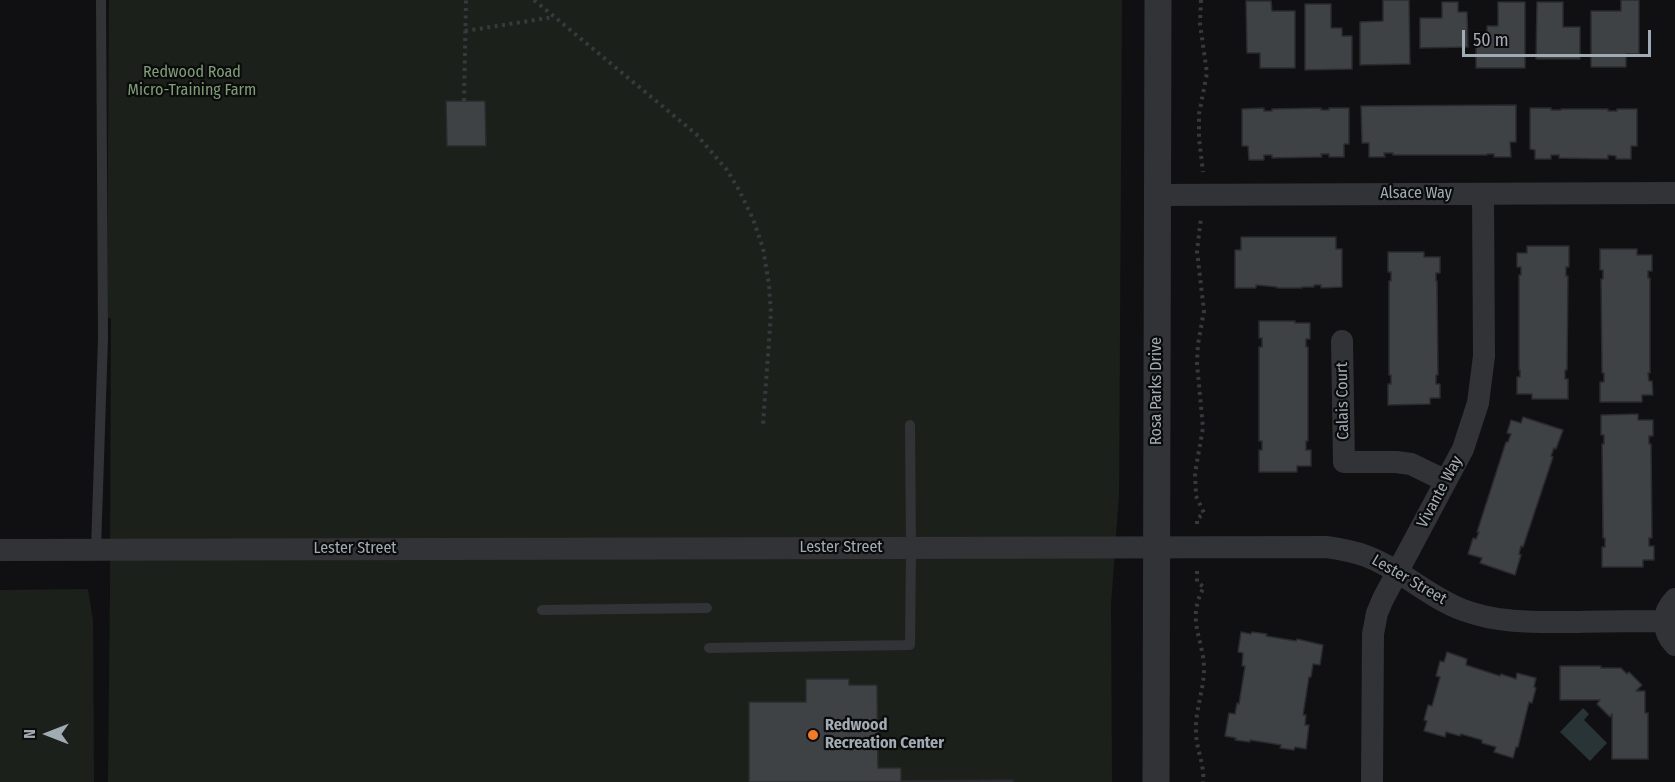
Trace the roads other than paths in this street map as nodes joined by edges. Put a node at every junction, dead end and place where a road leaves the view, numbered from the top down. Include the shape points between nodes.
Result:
1 (101, 0) edge
2 (1158, 0) edge
3 (1675, 193) edge
4 (1483, 194) junction
5 (1157, 195) junction
6 (1342, 341) dead end
7 (910, 425) dead end
8 (1446, 481) junction
9 (911, 548) junction
10 (1156, 548) junction
11 (96, 549) junction
12 (0, 550) edge
13 (1398, 573) junction
14 (1675, 599) edge
15 (707, 608) dead end
16 (542, 610) dead end
17 (1664, 621) junction
18 (1675, 645) edge
19 (708, 648) dead end
20 (1156, 782) edge
21 (1371, 782) edge

1 - 11 lane via 103,338
2 - 5 street, Rosa Parks Drive
3 - 4 street, Alsace Way
4 - 5 street, Alsace Way
4 - 8 street, Vivante Way via 1482,379 1463,449
5 - 10 street, Rosa Parks Drive
6 - 8 street, Calais Court via 1344,462 1412,464
7 - 9 lane
8 - 13 street, Vivante Way
9 - 10 street, Lester Street
9 - 11 street, Lester Street
9 - 19 lane via 910,645
10 - 13 street, Lester Street via 1326,547 1368,556
10 - 20 street, Rosa Parks Drive
11 - 12 street, Lester Street
13 - 17 street, Lester Street via 1444,602 1486,617 1535,622
13 - 21 street, Vivante Way via 1374,623
14 - 17 street
15 - 16 lane
17 - 18 street

